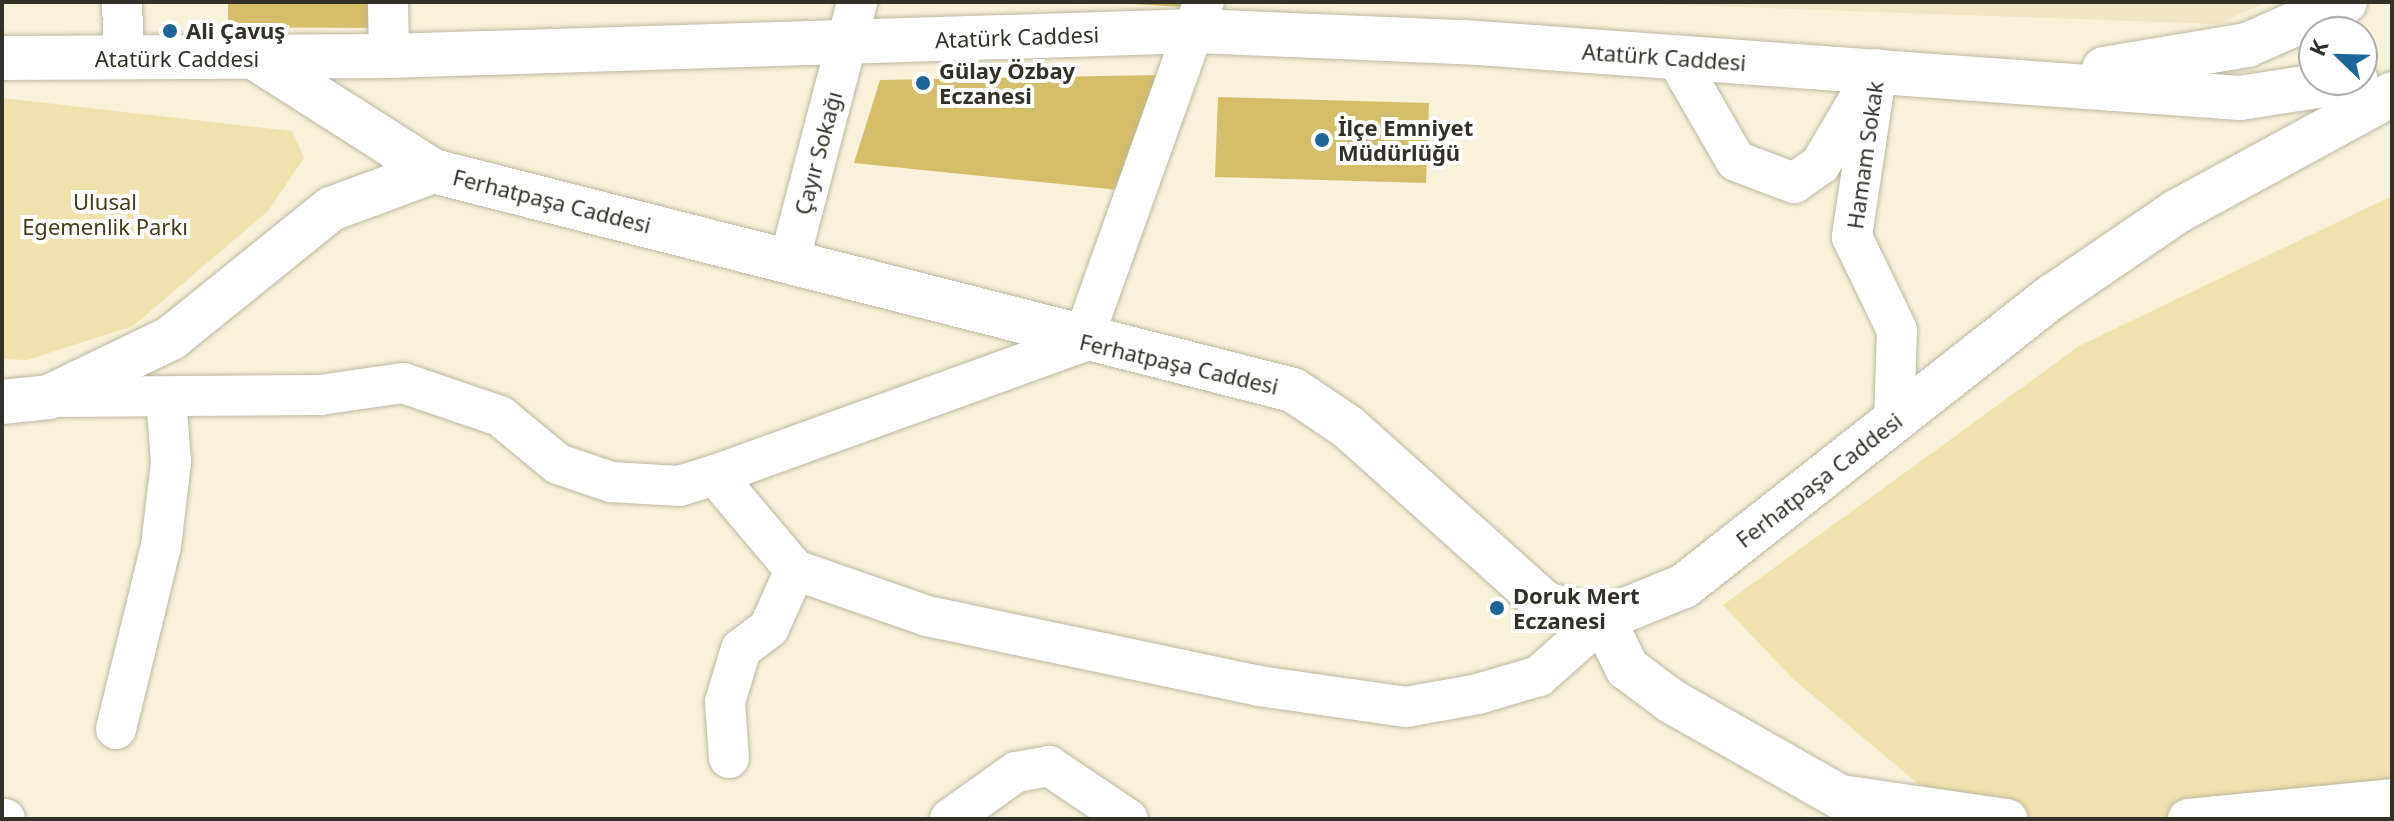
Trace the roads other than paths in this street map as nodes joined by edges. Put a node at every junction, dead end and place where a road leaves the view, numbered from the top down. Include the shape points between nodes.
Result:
1 (122, 2) edge
2 (388, 2) edge
3 (2345, 2) edge
4 (1200, 17) edge
5 (852, 23) edge
6 (389, 56) junction
7 (2, 58) edge
8 (124, 59) junction
9 (257, 59) junction
10 (1677, 59) junction
11 (1877, 69) junction
12 (2030, 79) junction
13 (2298, 89) edge
14 (2392, 94) edge
15 (433, 171) junction
16 (789, 262) junction
17 (1082, 342) junction
18 (49, 397) junction
19 (166, 397) junction
20 (2, 402) edge
21 (1894, 421) junction
22 (715, 475) junction
23 (795, 570) junction
24 (1603, 619) junction
25 (116, 729) dead end
26 (729, 758) dead end
27 (2392, 799) edge
28 (1863, 808) edge
29 (1121, 818) edge
30 (950, 819) edge
31 (2007, 819) edge
32 (2188, 819) edge

1 - 8 street
2 - 6 street
3 - 12 main road via 2247,45
4 - 5 main road, Atatürk Caddesi
4 - 10 main road, Atatürk Caddesi
4 - 17 street
5 - 6 main road, Atatürk Caddesi
5 - 16 street, Çayır Sokağı
6 - 9 main road, Atatürk Caddesi
7 - 8 main road, Atatürk Caddesi
8 - 9 main road, Atatürk Caddesi
9 - 15 main road
10 - 11 main road, Atatürk Caddesi
10 - 11 street via 1736,161 1794,183 1820,165
11 - 12 main road, Atatürk Caddesi
11 - 21 street, Hamam Sokak via 1852,237 1897,330
12 - 13 main road via 2240,98
14 - 21 main road, Ferhatpaşa Caddesi via 2176,212 2053,296
15 - 16 main road, Ferhatpaşa Caddesi
15 - 18 main road, Ferhatpaşa Caddesi via 331,209 171,338
16 - 17 main road, Ferhatpaşa Caddesi
17 - 22 street
17 - 24 main road, Ferhatpaşa Caddesi via 1293,390 1348,427 1545,604
18 - 19 street
18 - 20 main road, Ferhatpaşa Caddesi
19 - 22 street via 320,395 403,383 500,416 558,464 611,482 679,486
19 - 25 street via 171,462 161,546
21 - 24 main road, Ferhatpaşa Caddesi via 1684,586
22 - 23 street
23 - 24 street via 927,616 1259,686 1406,707 1539,676
23 - 26 street via 769,628 741,649 725,702
24 - 28 main road via 1627,668 1671,701
27 - 32 street
28 - 31 street
29 - 30 street via 1049,766 1016,772

